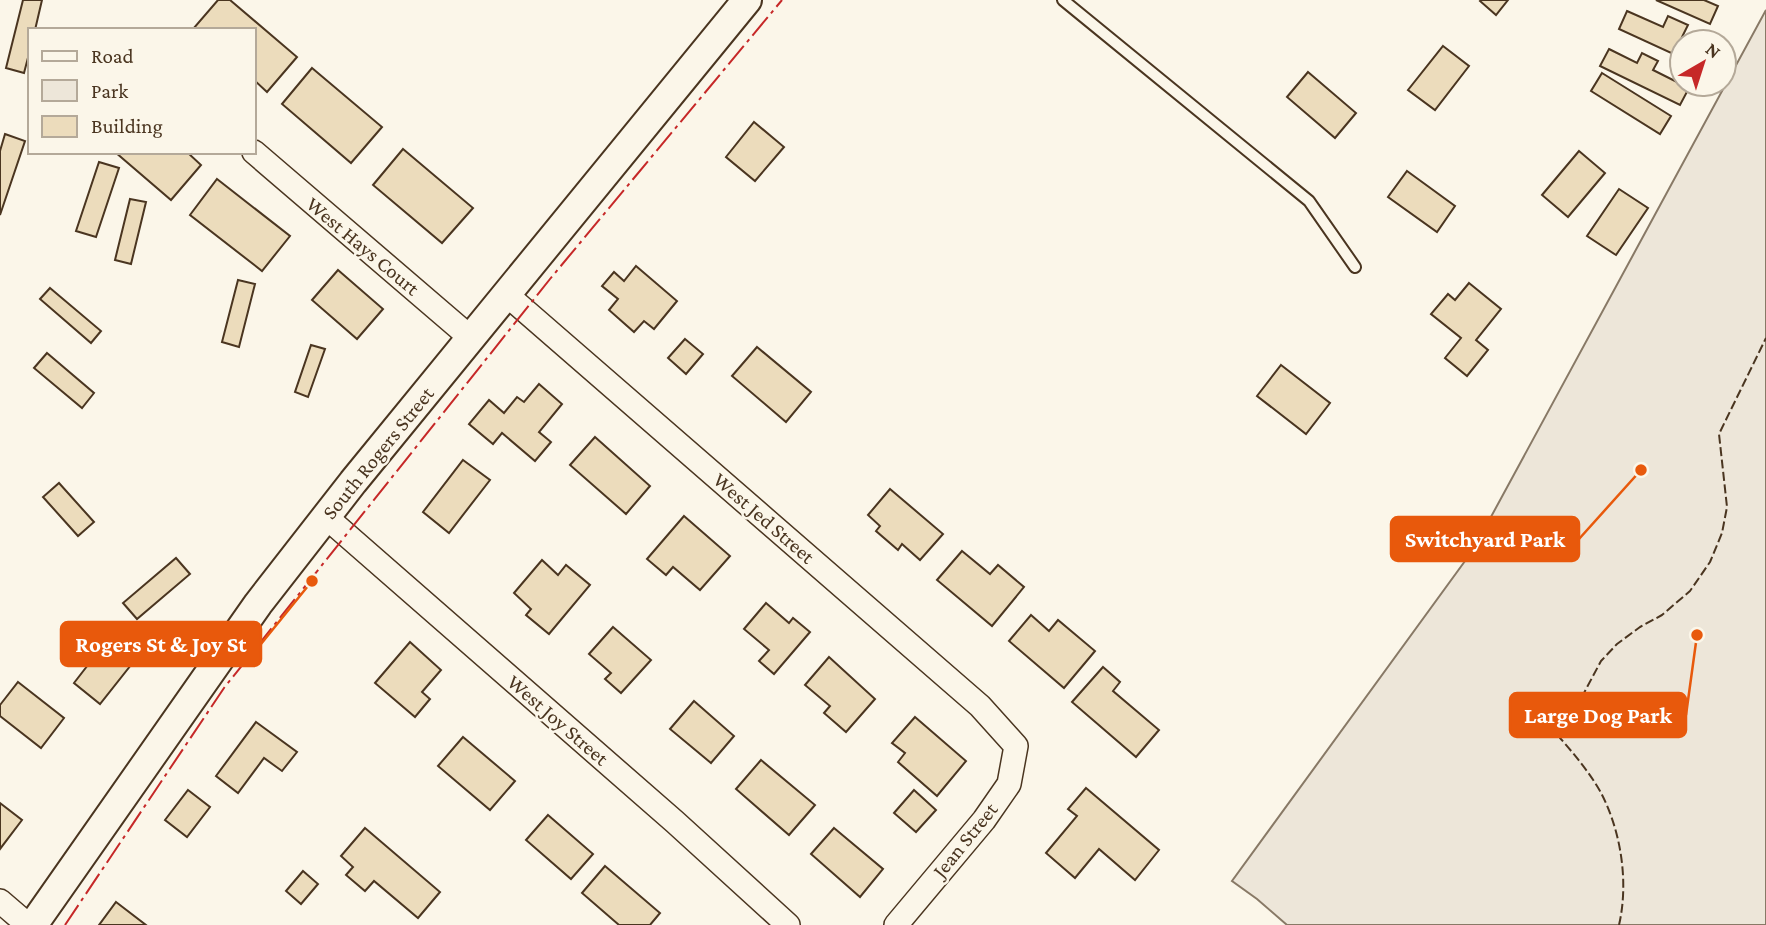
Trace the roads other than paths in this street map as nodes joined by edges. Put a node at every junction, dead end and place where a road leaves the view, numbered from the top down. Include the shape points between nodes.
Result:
1 (747, 0) edge
2 (1063, 0) edge
3 (256, 154) edge
4 (1355, 267) dead end
5 (507, 295) junction
6 (472, 339) junction
7 (326, 517) junction
8 (1016, 746) joint
9 (0, 901) edge
10 (31, 925) edge
11 (788, 925) edge
12 (896, 925) edge

1 - 5 street, South Rogers Street
2 - 4 lane via 1310,201
3 - 6 street, West Hays Court
5 - 6 street, South Rogers Street
5 - 8 street, West Jed Street via 980,706
6 - 7 street, South Rogers Street
7 - 10 street, South Rogers Street via 258,604
7 - 11 street, West Joy Street
8 - 12 street, Jean Street via 1009,783
9 - 10 street

